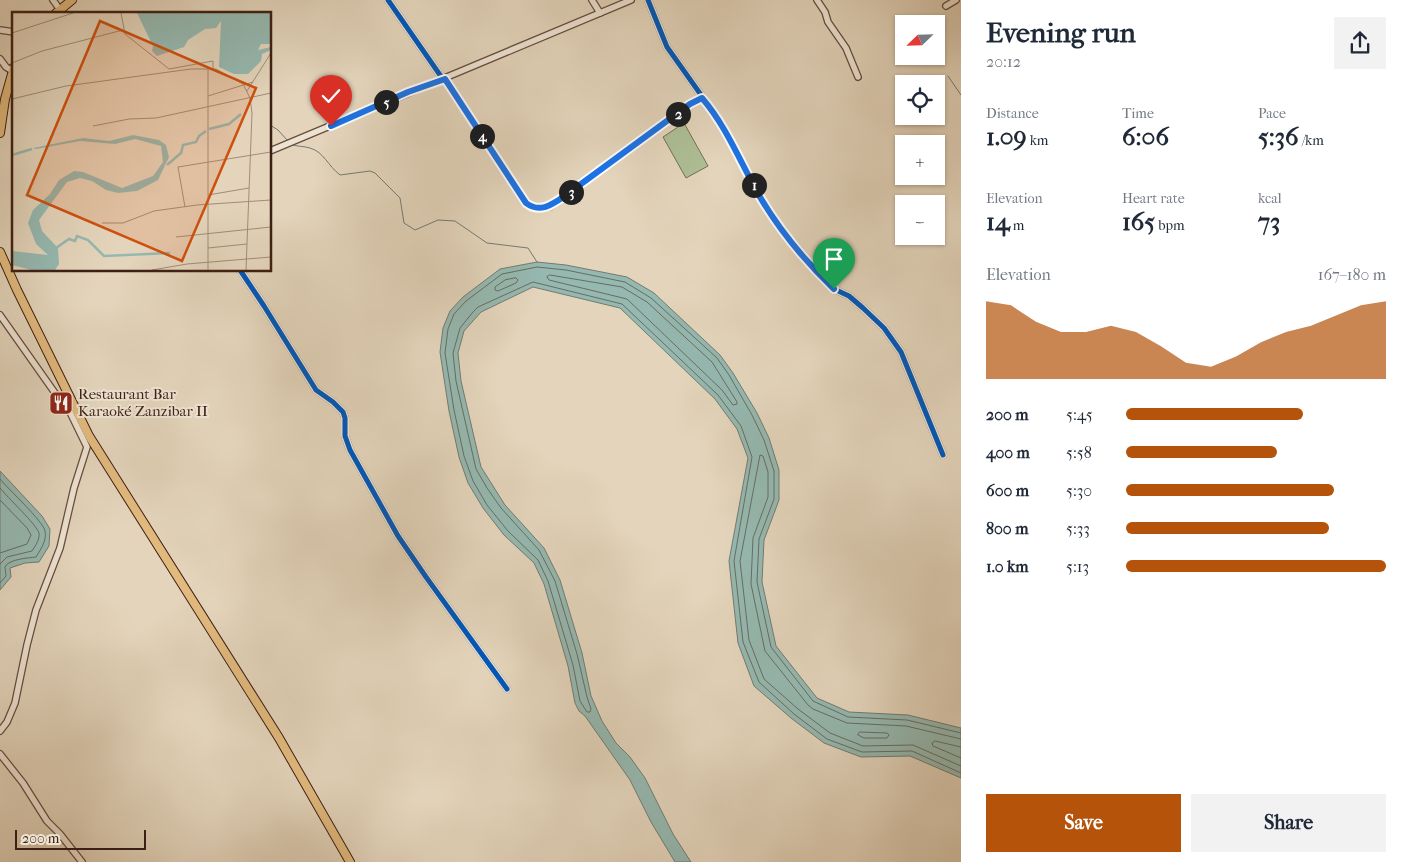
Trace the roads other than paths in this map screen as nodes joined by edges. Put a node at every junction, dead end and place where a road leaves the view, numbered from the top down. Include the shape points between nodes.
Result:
1 (53, 0) edge
2 (72, 0) edge
3 (388, 0) edge
4 (592, 0) edge
5 (631, 0) edge
6 (648, 0) edge
7 (817, 0) edge
8 (956, 0) edge
9 (946, 6) dead end
10 (59, 12) edge
11 (600, 13) junction
12 (0, 59) edge
13 (12, 69) edge
14 (12, 75) edge
15 (858, 77) dead end
16 (445, 79) junction
17 (702, 98) junction
18 (0, 133) edge
19 (271, 151) edge
20 (0, 252) edge
21 (12, 262) edge
22 (6, 264) junction
23 (241, 271) edge
24 (0, 316) edge
25 (71, 399) junction
26 (63, 402) junction
27 (76, 409) junction
28 (83, 437) junction
29 (87, 446) junction
30 (98, 449) junction
31 (943, 455) dead end
32 (507, 689) dead end
33 (0, 731) edge
34 (0, 754) edge
35 (82, 862) edge
36 (350, 862) edge

1 - 10 street
2 - 10 main road
3 - 16 street
4 - 11 street
5 - 11 street
6 - 17 street via 665,44
7 - 15 street via 846,48
8 - 9 street
11 - 16 street
12 - 13 street
14 - 18 main road
16 - 17 street via 526,203 538,208 548,207
16 - 19 street
17 - 31 street via 729,138 782,231 834,289 851,297 884,328 901,352
20 - 22 main road
21 - 22 street
22 - 25 main road
23 - 32 street via 316,390 342,412 350,450 398,536
24 - 26 street
25 - 26 street
25 - 27 main road
26 - 28 street
27 - 28 street
27 - 30 main road
28 - 29 street
29 - 30 street
29 - 33 street via 60,548 36,611 15,703
30 - 36 main road via 280,738
34 - 35 street via 47,821

